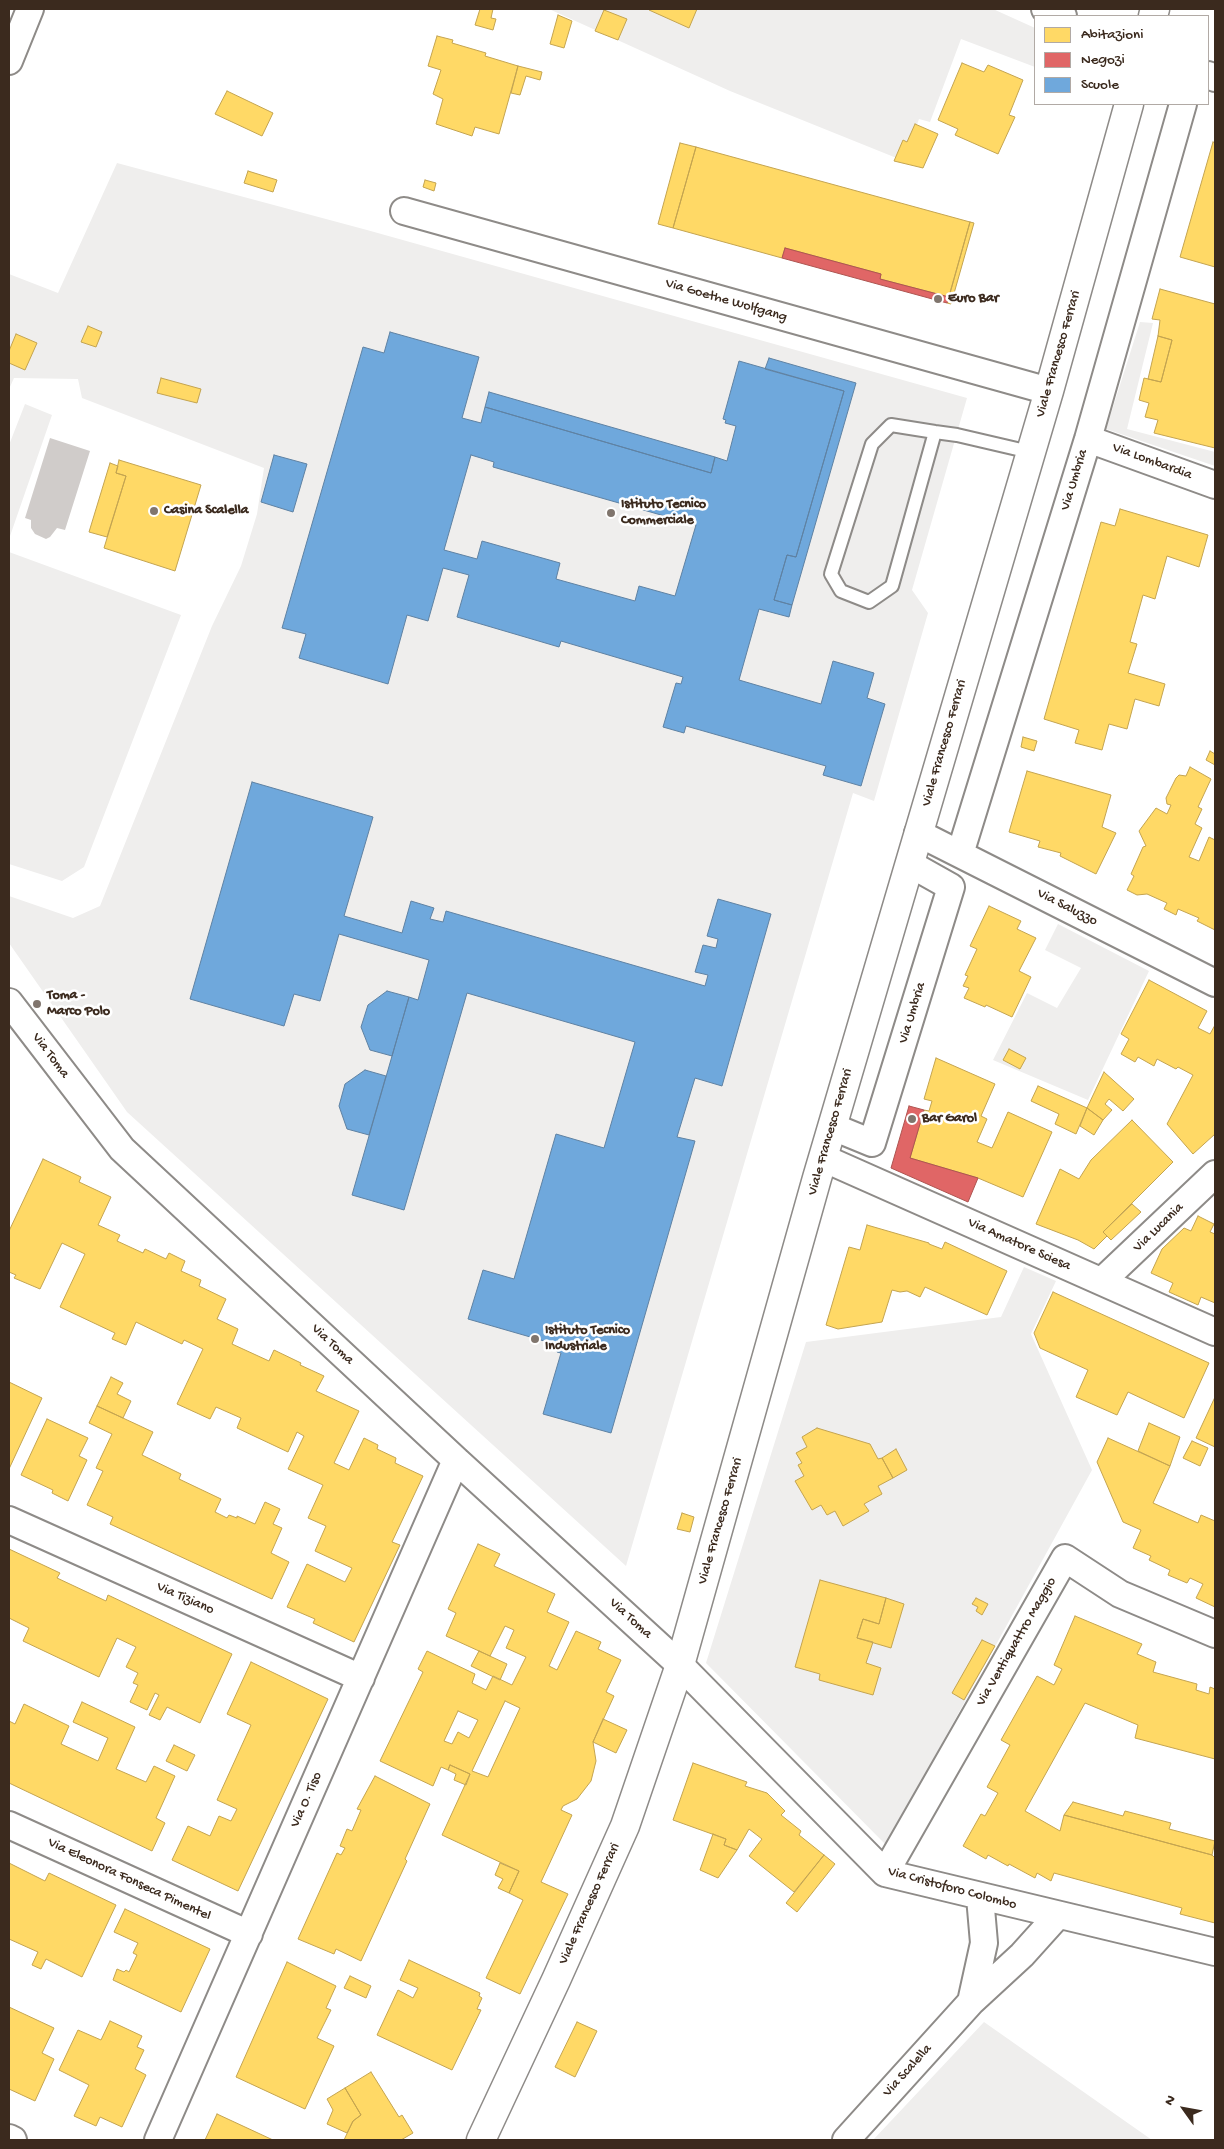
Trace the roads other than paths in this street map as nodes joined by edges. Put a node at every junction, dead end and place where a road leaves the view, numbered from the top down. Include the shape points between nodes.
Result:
1 (30, 9) edge
2 (1045, 9) edge
3 (1060, 15) edge
4 (9, 61) edge
5 (1129, 105) edge
6 (1183, 105) edge
7 (404, 212) dead end
8 (1049, 391) junction
9 (935, 432) junction
10 (1088, 439) junction
11 (1030, 452) junction
12 (1215, 486) edge
13 (918, 833) junction
14 (960, 854) junction
15 (910, 864) junction
16 (1215, 983) edge
17 (9, 1002) edge
18 (832, 1127) junction
19 (823, 1158) junction
20 (1215, 1174) edge
21 (1102, 1281) junction
22 (1215, 1332) edge
23 (456, 1460) junction
24 (9, 1520) edge
25 (1215, 1634) edge
26 (680, 1665) junction
27 (361, 1678) junction
28 (9, 1825) edge
29 (885, 1873) junction
30 (980, 1897) junction
31 (1058, 1915) junction
32 (249, 1934) junction
33 (1215, 1952) edge
34 (971, 2002) junction
35 (9, 2138) edge
36 (13, 2140) edge
37 (158, 2140) edge
38 (481, 2140) edge
39 (846, 2140) edge

1 - 4 street
2 - 3 street
5 - 8 street, Viale Francesco Ferrari
6 - 10 street, Via Umbria
7 - 8 street, Via Goethe Wolfgang
8 - 11 street, Viale Francesco Ferrari
9 - 9 lane via 891,425 872,444 831,574 841,591 869,602 892,586
9 - 11 lane
10 - 12 street, Via Lombardia
10 - 14 street, Via Umbria
11 - 13 street, Viale Francesco Ferrari
13 - 14 street, Via Saluzzo
13 - 15 street, Viale Francesco Ferrari
14 - 16 street, Via Saluzzo
15 - 18 street, Viale Francesco Ferrari
15 - 18 street, Via Umbria via 951,887 872,1143
17 - 23 street, Via Toma via 122,1150
18 - 19 street, Viale Francesco Ferrari
19 - 21 street, Via Amatore Sciesa
19 - 26 street, Viale Francesco Ferrari
20 - 21 street, Via Lucania
21 - 22 street, Via Amatore Sciesa
23 - 26 street, Via Toma
23 - 27 street, Via O. Tiso
24 - 27 street, Via Tiziano
25 - 29 street, Via Ventiquattro Maggio via 1120,1594 1065,1558
26 - 29 street, Via Cristoforo Colombo
26 - 38 street, Viale Francesco Ferrari via 625,1826
27 - 32 street, Via O. Tiso
28 - 32 street, Via Eleonora Fonseca Pimentel
29 - 30 street, Via Cristoforo Colombo
30 - 31 street, Via Cristoforo Colombo
30 - 34 street, Via Scalella via 984,1943
31 - 33 street, Via Cristoforo Colombo
31 - 34 street, Via Scalella via 1022,1955
32 - 37 street, Via O. Tiso
34 - 39 street, Via Scalella
35 - 36 street

